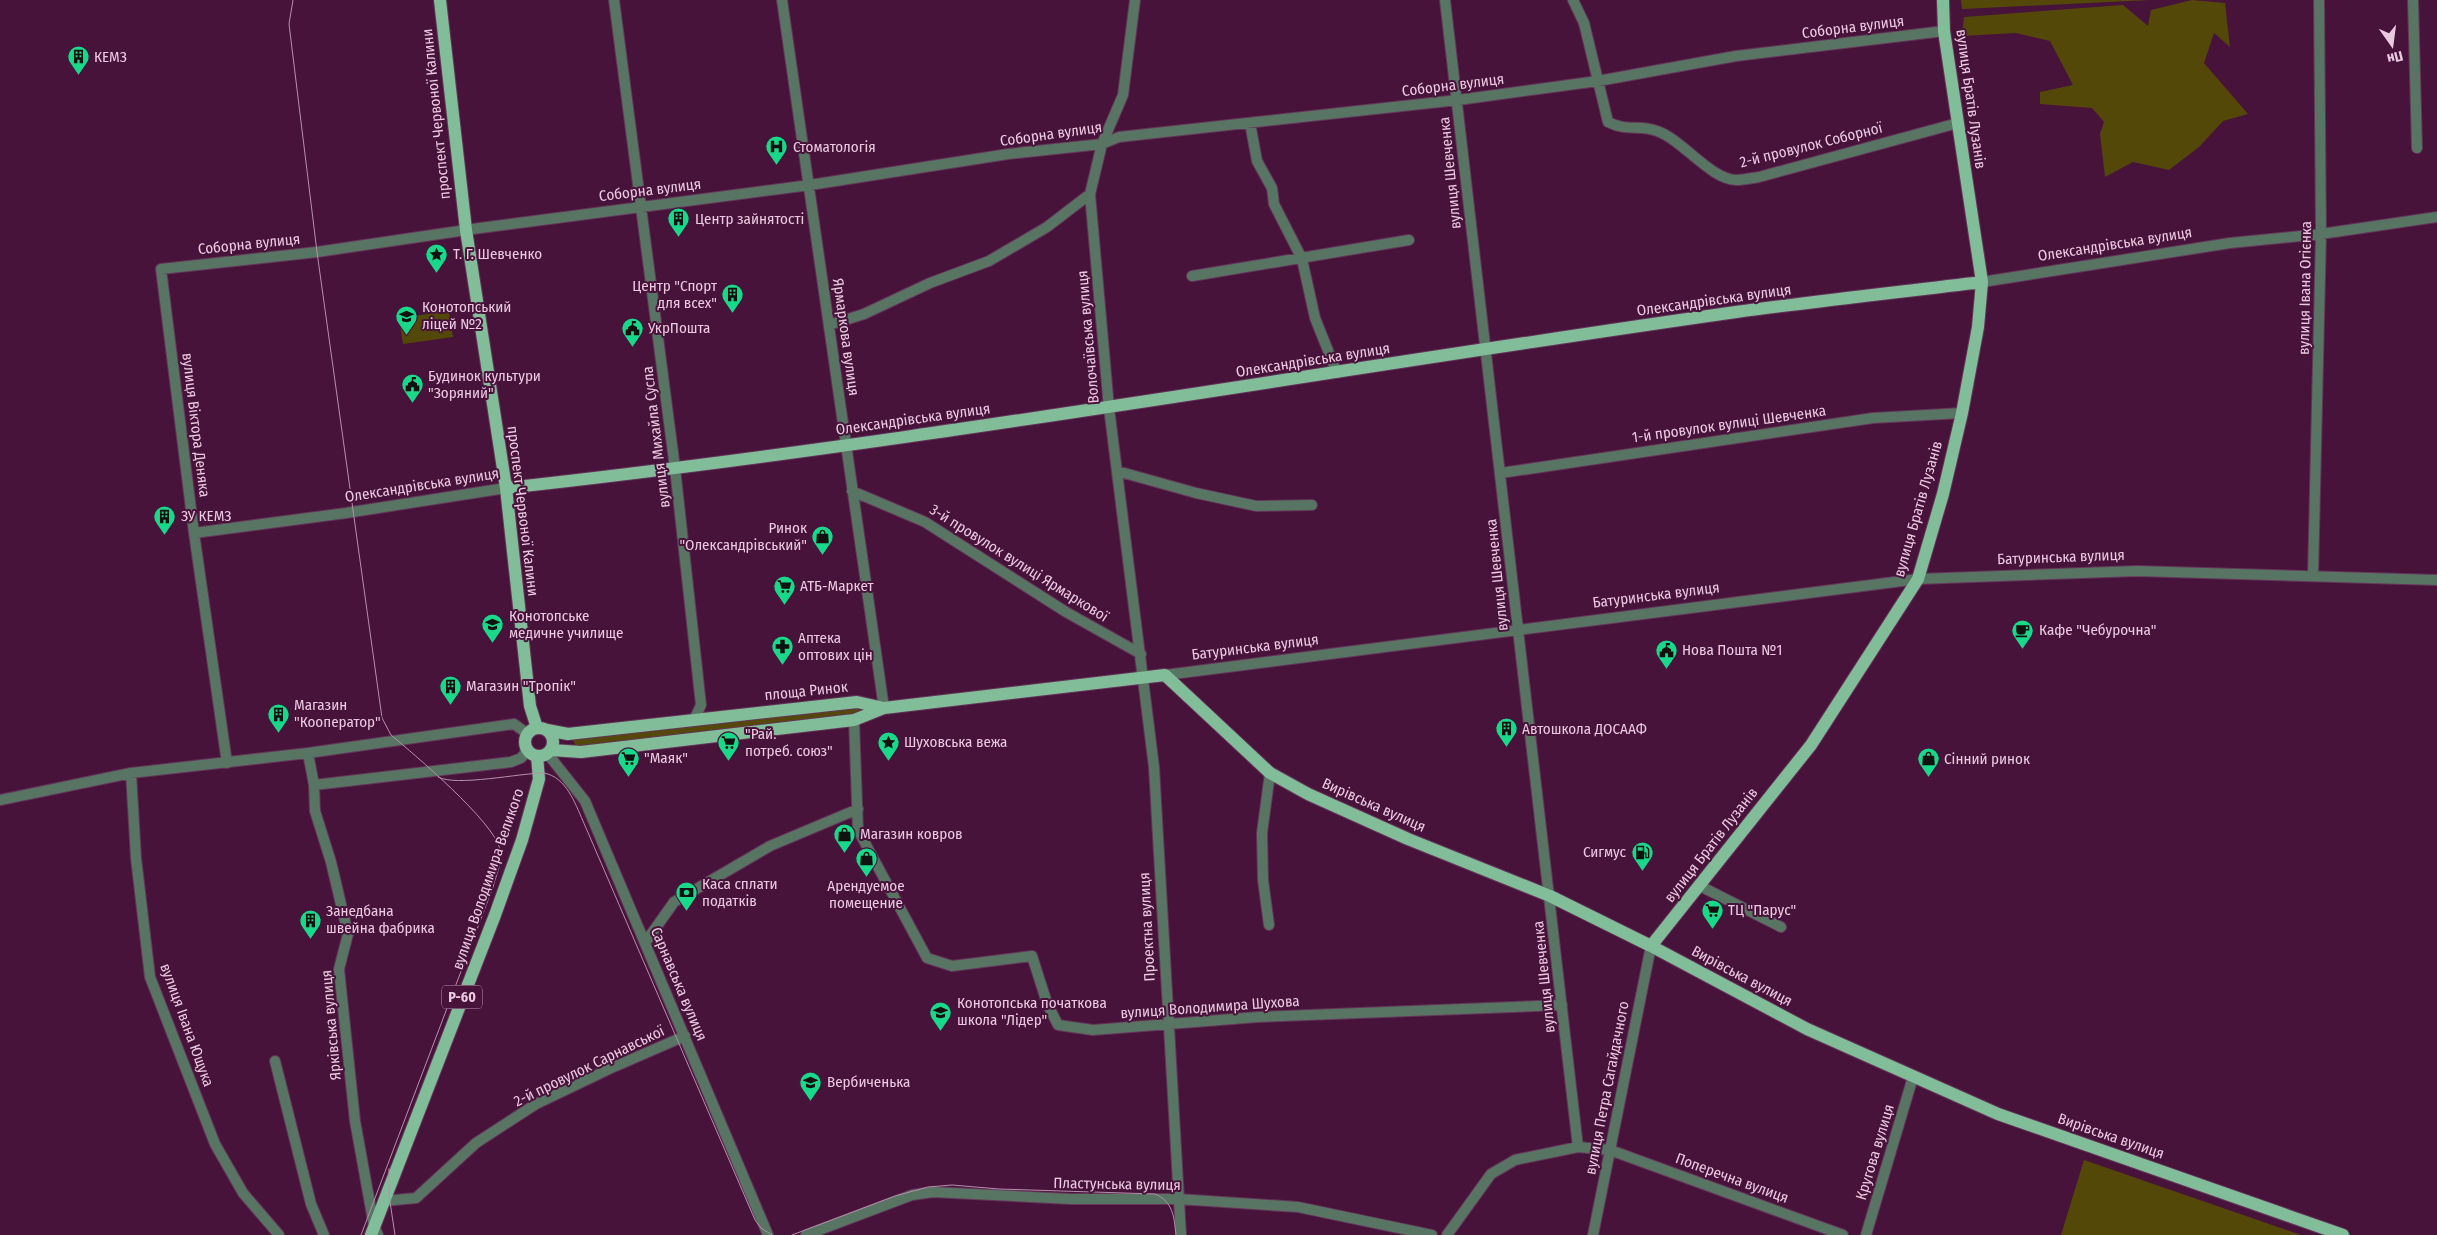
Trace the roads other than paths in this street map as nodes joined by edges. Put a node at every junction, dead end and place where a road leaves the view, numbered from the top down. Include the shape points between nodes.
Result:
1 (440, 0) edge
2 (614, 0) edge
3 (782, 0) edge
4 (1135, 0) edge
5 (1445, 0) edge
6 (1573, 0) edge
7 (1943, 0) edge
8 (2319, 0) edge
9 (2413, 0) edge
10 (1944, 30) junction
11 (1598, 81) junction
12 (1458, 100) junction
13 (1250, 123) junction
14 (1958, 123) junction
15 (1102, 144) junction
16 (2418, 148) dead end
17 (810, 185) junction
18 (1090, 194) junction
19 (642, 206) junction
20 (2437, 217) edge
21 (466, 230) junction
22 (2321, 234) junction
23 (1409, 240) dead end
24 (1302, 259) junction
25 (161, 269) joint
26 (1192, 276) dead end
27 (1982, 282) junction
28 (830, 325) junction
29 (1485, 351) junction
30 (1336, 373) junction
31 (1109, 408) junction
32 (1962, 413) junction
33 (846, 445) junction
34 (675, 468) junction
35 (1117, 471) junction
36 (1502, 473) junction
37 (506, 488) junction
38 (852, 491) junction
39 (1312, 505) dead end
40 (194, 533) junction
41 (2314, 576) junction
42 (1918, 579) junction
43 (2437, 580) edge
44 (1518, 629) junction
45 (1140, 654) junction
46 (1165, 675) junction
47 (1143, 677) junction
48 (884, 708) junction
49 (694, 720) junction
50 (854, 720) junction
51 (537, 731) junction
52 (308, 752) junction
53 (541, 752) junction
54 (227, 764) junction
55 (131, 773) junction
56 (1270, 773) junction
57 (314, 786) junction
58 (0, 800) edge
59 (858, 808) junction
60 (1700, 886) junction
61 (1550, 896) junction
62 (1269, 925) dead end
63 (1782, 927) dead end
64 (646, 943) junction
65 (1652, 946) junction
66 (1562, 1005) junction
67 (1167, 1024) junction
68 (685, 1036) junction
69 (275, 1061) dead end
70 (1913, 1077) junction
71 (1578, 1147) junction
72 (1610, 1150) junction
73 (1178, 1199) junction
74 (384, 1201) junction
75 (374, 1232) edge
76 (278, 1235) edge
77 (324, 1235) edge
78 (768, 1235) edge
79 (806, 1235) edge
80 (1181, 1235) edge
81 (1432, 1235) edge
82 (1448, 1235) edge
83 (1593, 1235) edge
84 (1843, 1235) edge
85 (1866, 1235) edge
86 (2343, 1235) edge

1 - 21 main road, проспект Червоної Калини / Р-60
2 - 19 street, вулиця Михайла Сусла
3 - 17 street, Ярмаркова вулиця
4 - 15 street, Волочаївська вулиця via 1123,95
5 - 12 street, вулиця Шевченка
6 - 11 street, 2-й провулок Соборної via 1584,24
7 - 10 main road, вулиця Братів Лузанів
8 - 22 street, вулиця Івана Огієнка
9 - 16 street
10 - 11 street, Соборна вулиця via 1736,56
10 - 14 main road, вулиця Братів Лузанів
11 - 12 street, Соборна вулиця
11 - 14 street, 2-й провулок Соборної via 1608,122 1620,128 1655,130 1678,141 1716,172 1734,180 1759,177
12 - 13 street, Соборна вулиця
12 - 29 street, вулиця Шевченка
13 - 15 street, Соборна вулиця via 1119,137
13 - 24 street via 1257,161
14 - 27 main road, вулиця Братів Лузанів
15 - 17 street, Соборна вулиця via 1008,154
15 - 18 street, Волочаївська вулиця
17 - 19 street, Соборна вулиця
17 - 28 street, Ярмаркова вулиця
18 - 28 street via 989,261
18 - 31 street, Волочаївська вулиця
19 - 21 street, Соборна вулиця
19 - 34 street, вулиця Михайла Сусла
20 - 22 street, Олександрівська вулиця
21 - 25 street, Соборна вулиця via 317,252
21 - 37 main road, проспект Червоної Калини / Р-60
22 - 27 street, Олександрівська вулиця via 2230,243
22 - 41 street, вулиця Івана Огієнка
23 - 24 street
24 - 26 street
24 - 30 street via 1315,318
25 - 40 street, вулиця Віктора Деняка
27 - 29 main road, Олександрівська вулиця via 1738,312
27 - 32 main road, вулиця Братів Лузанів via 1978,326
28 - 33 street, Ярмаркова вулиця
29 - 30 main road, Олександрівська вулиця
29 - 36 street, вулиця Шевченка
30 - 31 main road, Олександрівська вулиця
31 - 33 main road, Олександрівська вулиця
31 - 35 street, Волочаївська вулиця
32 - 36 street, 1-й провулок вулиці Шевченка via 1873,418
32 - 42 main road, вулиця Братів Лузанів
33 - 34 main road, Олександрівська вулиця
33 - 38 street, Ярмаркова вулиця
34 - 37 main road, Олександрівська вулиця
34 - 49 street, вулиця Михайла Сусла via 701,705
35 - 39 street via 1256,506
35 - 45 street, Волочаївська вулиця
36 - 44 street, вулиця Шевченка
37 - 40 street, Олександрівська вулиця
37 - 51 main road, проспект Червоної Калини / Р-60 via 530,706
38 - 45 street, 3-й провулок вулиці Ярмаркової via 924,522 1066,612
38 - 48 street, Ярмаркова вулиця
40 - 54 street, вулиця Віктора Деняка
41 - 42 street, Батуринська вулиця via 2137,571
41 - 43 street, Батуринська вулиця
42 - 44 street, Батуринська вулиця
42 - 60 main road, вулиця Братів Лузанів via 1811,745
44 - 46 street, Батуринська вулиця
44 - 61 street, вулиця Шевченка
45 - 47 street, Волочаївська вулиця
46 - 47 main road, Батуринська вулиця
46 - 56 main road, Вирівська вулиця
47 - 48 main road, Батуринська вулиця
47 - 67 street, Проектна вулиця via 1154,768
48 - 49 main road, площа Ринок via 857,702
48 - 50 main road
49 - 51 main road, площа Ринок via 568,734
50 - 53 main road via 580,752
50 - 59 street, вулиця Володимира Шухова
51 - 52 street via 514,724
51 - 53 main road, Р-60 via 526,739
51 - 53 main road, Р-60 via 553,739
52 - 54 street
52 - 57 street, Ярківська вулиця
53 - 57 street via 511,762
53 - 64 street, Сарнавська вулиця via 585,801
53 - 74 main road, вулиця Володимира Великого / Р-60 via 539,780 522,840
54 - 55 street
55 - 58 street
55 - 76 street, вулиця Івана Ющука via 136,858 150,977 215,1144 243,1193
56 - 61 main road, Вирівська вулиця via 1308,794 1408,839
56 - 62 street via 1262,833
57 - 75 street, Ярківська вулиця via 315,811 348,934 339,968 355,1121
59 - 64 street via 770,846 674,902
59 - 67 street, вулиця Володимира Шухова via 858,830 927,958 952,966 1032,956 1046,1003 1058,1026 1093,1030
60 - 63 street
60 - 65 main road, вулиця Братів Лузанів
61 - 65 main road, Вирівська вулиця
61 - 66 street, вулиця Шевченка
64 - 68 street, Сарнавська вулиця
65 - 70 main road, Вирівська вулиця via 1807,1029
65 - 72 street, вулиця Петра Сагайдачного
66 - 67 street, вулиця Володимира Шухова via 1258,1017
66 - 71 street, вулиця Шевченка
67 - 73 street, Проектна вулиця via 1176,1121
68 - 74 street, 2-й провулок Сарнавської via 536,1104 476,1143 416,1198
68 - 78 street, Сарнавська вулиця
69 - 77 street via 311,1204
70 - 85 street, Кругова вулиця
70 - 86 main road, Вирівська вулиця via 1998,1114
71 - 72 street, Поперечна вулиця
71 - 82 street, Поперечна вулиця via 1515,1160 1491,1174
72 - 83 street, вулиця Петра Сагайдачного
72 - 84 street, Поперечна вулиця
73 - 79 street, Пластунська вулиця via 1071,1199 923,1193
73 - 80 street, Проектна вулиця
73 - 81 street, Пластунська вулиця via 1298,1207
74 - 75 main road, вулиця Володимира Великого / Р-60

